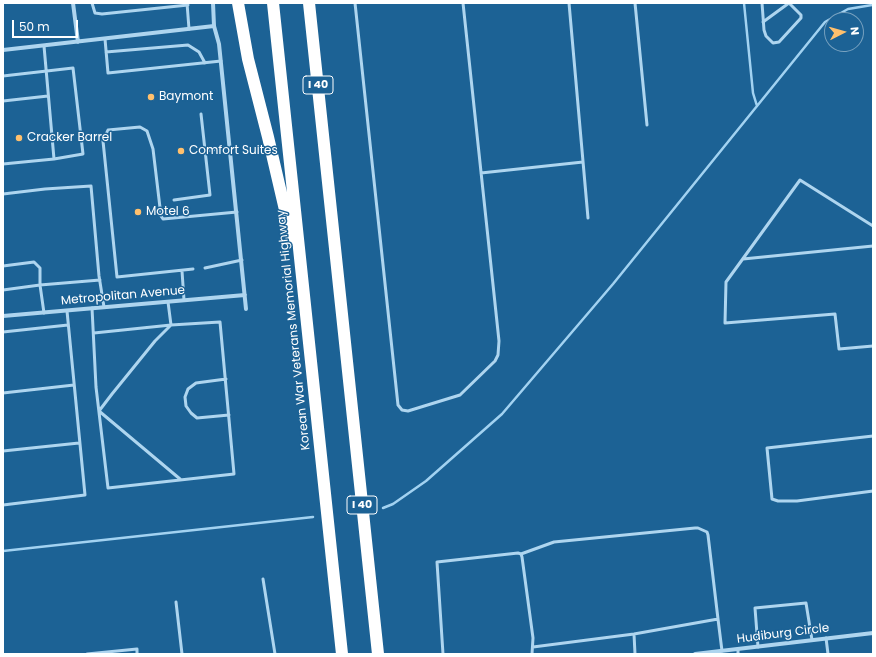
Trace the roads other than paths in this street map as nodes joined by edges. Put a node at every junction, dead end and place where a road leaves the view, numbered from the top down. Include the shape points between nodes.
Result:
1 (73, 3) edge
2 (92, 3) edge
3 (213, 3) edge
4 (238, 3) edge
5 (273, 3) edge
6 (310, 3) edge
7 (356, 3) edge
8 (463, 3) edge
9 (569, 3) edge
10 (635, 3) edge
11 (762, 3) edge
12 (789, 3) edge
13 (188, 4) edge
14 (763, 22) junction
15 (214, 26) junction
16 (189, 29) junction
17 (105, 39) junction
18 (78, 42) junction
19 (44, 46) junction
20 (3, 50) edge
21 (106, 52) junction
22 (221, 61) junction
23 (205, 63) junction
24 (46, 71) junction
25 (3, 76) edge
26 (48, 96) junction
27 (3, 101) edge
28 (201, 114) dead end
29 (647, 124) dead end
30 (230, 147) junction
31 (206, 151) junction
32 (54, 159) junction
33 (583, 162) junction
34 (3, 164) edge
35 (481, 173) junction
36 (3, 194) edge
37 (174, 200) dead end
38 (237, 212) junction
39 (588, 218) dead end
40 (873, 226) edge
41 (873, 246) edge
42 (743, 259) junction
43 (242, 260) junction
44 (3, 266) edge
45 (206, 268) dead end
46 (193, 269) dead end
47 (182, 271) junction
48 (100, 280) junction
49 (40, 285) junction
50 (303, 288) junction
51 (3, 290) edge
52 (245, 295) junction
53 (184, 300) junction
54 (168, 302) junction
55 (104, 307) junction
56 (92, 308) junction
57 (246, 309) dead end
58 (67, 311) junction
59 (44, 313) junction
60 (3, 316) edge
61 (68, 324) junction
62 (170, 325) junction
63 (3, 332) edge
64 (94, 333) junction
65 (873, 346) edge
66 (226, 379) junction
67 (74, 385) junction
68 (3, 393) edge
69 (99, 411) junction
70 (229, 416) junction
71 (873, 436) edge
72 (80, 443) junction
73 (3, 451) edge
74 (180, 480) junction
75 (873, 491) edge
76 (3, 505) edge
77 (521, 554) junction
78 (263, 579) dead end
79 (176, 602) dead end
80 (718, 619) junction
81 (873, 633) edge
82 (634, 634) junction
83 (826, 638) junction
84 (812, 640) junction
85 (533, 647) junction
86 (758, 647) junction
87 (722, 651) junction
88 (738, 652) edge
89 (87, 654) edge
90 (137, 654) edge
91 (182, 654) edge
92 (274, 654) edge
93 (342, 654) edge
94 (378, 654) edge
95 (443, 654) edge
96 (532, 654) edge
97 (635, 654) edge
98 (695, 654) edge
99 (828, 654) edge

1 - 18 street
2 - 13 lane via 95,13 102,14
3 - 15 street
4 - 50 highway via 248,59
5 - 50 highway, Korean War Veterans Memorial Highway
6 - 94 highway, I 40
7 - 35 lane via 398,405 405,411 460,395 498,355 499,341
8 - 35 lane
9 - 33 lane
10 - 29 lane
11 - 14 lane
12 - 14 lane
12 - 14 lane via 801,18 779,42 770,42
13 - 16 lane
15 - 16 street
15 - 22 street
16 - 17 street
17 - 18 street
17 - 21 lane
18 - 19 street
19 - 20 street
19 - 24 lane
21 - 23 lane via 188,45 199,52
21 - 23 lane via 108,73
22 - 23 lane
22 - 30 street
24 - 25 lane
24 - 26 lane
24 - 32 lane via 73,68 82,154
26 - 27 lane
26 - 32 lane
28 - 31 lane
30 - 31 lane
30 - 38 street
31 - 37 lane via 210,195
32 - 34 lane
33 - 35 lane
33 - 39 lane
36 - 48 lane via 91,186
38 - 43 street
38 - 47 lane via 163,219 153,150 147,131 140,127 108,130 103,141 117,276
40 - 42 lane via 800,180
41 - 42 lane
42 - 65 lane via 726,282 726,323 835,314 839,349
43 - 45 lane
43 - 52 street
44 - 49 lane via 34,262 40,268
46 - 47 lane
47 - 53 lane
48 - 49 lane
48 - 55 lane
49 - 51 lane
49 - 59 lane
50 - 93 highway, Korean War Veterans Memorial Highway
52 - 53 street, Metropolitan Avenue
52 - 57 street
53 - 54 street, Metropolitan Avenue
54 - 55 street, Metropolitan Avenue
54 - 62 lane
55 - 56 street, Metropolitan Avenue
56 - 58 street, Metropolitan Avenue
56 - 64 lane
58 - 59 street, Metropolitan Avenue
58 - 61 lane
59 - 60 street, Metropolitan Avenue
61 - 63 lane
61 - 67 lane
62 - 64 lane
62 - 66 lane via 220,322
62 - 69 lane
64 - 69 lane
66 - 70 lane
66 - 70 lane via 196,383 188,389 185,397 186,406 197,418
67 - 68 lane
67 - 72 lane
69 - 74 lane
69 - 74 lane via 108,488
70 - 74 lane via 234,474
71 - 75 lane via 767,448 772,499 778,502
72 - 73 lane
72 - 76 lane via 85,495
77 - 80 lane via 554,542 698,528 708,535
77 - 85 lane
77 - 95 lane via 437,562
78 - 92 lane
79 - 91 lane
80 - 82 lane
80 - 87 lane
81 - 83 street, Hudiburg Circle
82 - 85 lane
82 - 97 lane
83 - 84 street, Hudiburg Circle
83 - 99 lane
84 - 86 street, Hudiburg Circle
84 - 86 lane via 806,602 755,608
85 - 96 lane
86 - 88 street, Hudiburg Circle
87 - 88 street, Hudiburg Circle
87 - 98 street, Hudiburg Circle
89 - 90 lane via 137,649

